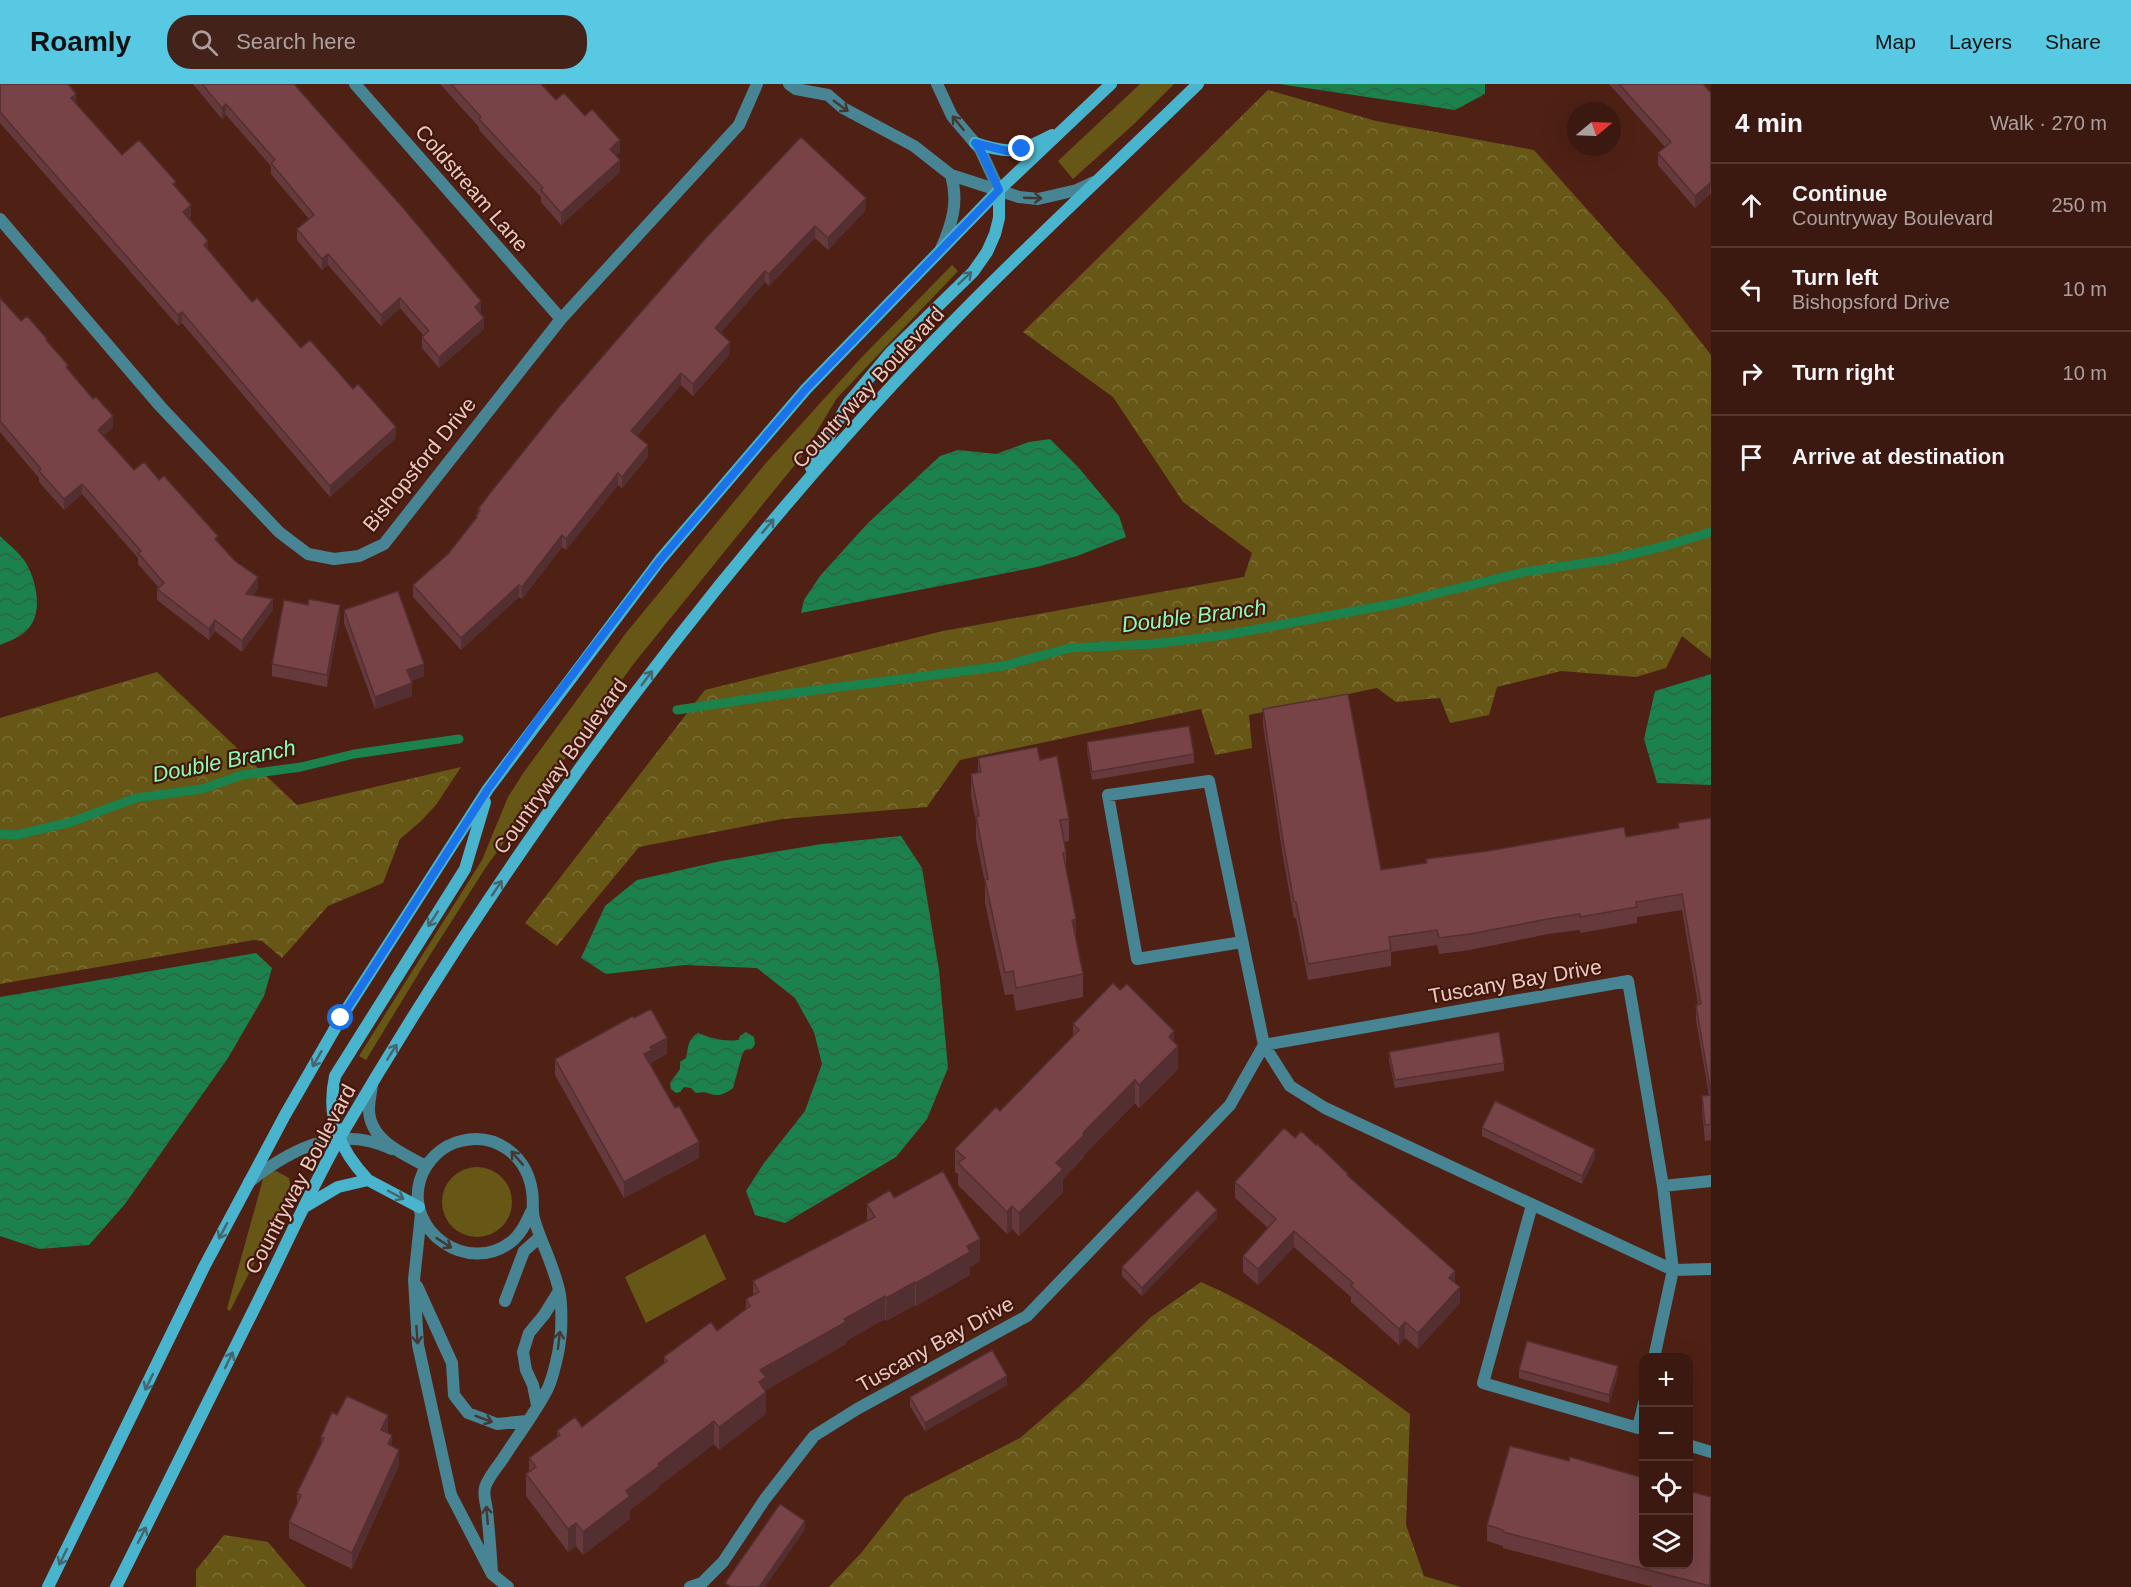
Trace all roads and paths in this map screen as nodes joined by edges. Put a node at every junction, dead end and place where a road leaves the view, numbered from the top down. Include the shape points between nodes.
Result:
1 (355, 84) edge
2 (757, 84) edge
3 (789, 84) edge
4 (937, 84) edge
5 (1111, 84) edge
6 (1198, 84) edge
7 (1067, 127) junction
8 (975, 143) junction
9 (951, 175) junction
10 (1101, 178) junction
11 (999, 190) junction
12 (0, 219) edge
13 (940, 251) junction
14 (561, 319) junction
15 (801, 488) junction
16 (488, 789) junction
17 (1242, 942) junction
18 (1264, 1045) junction
19 (372, 1085) junction
20 (339, 1138) junction
21 (392, 1149) junction
22 (426, 1166) junction
23 (368, 1180) junction
24 (1711, 1181) edge
25 (249, 1182) junction
26 (1663, 1186) junction
27 (1532, 1205) junction
28 (305, 1207) junction
29 (420, 1211) junction
30 (531, 1212) junction
31 (540, 1237) junction
32 (497, 1250) junction
33 (524, 1251) junction
34 (1711, 1269) edge
35 (1673, 1270) junction
36 (414, 1280) junction
37 (559, 1291) junction
38 (505, 1301) dead end
39 (1655, 1353) edge
40 (537, 1405) junction
41 (527, 1421) junction
42 (1639, 1428) edge
43 (1693, 1446) edge
44 (1711, 1452) edge
45 (492, 1574) junction
46 (48, 1587) edge
47 (116, 1587) edge
48 (508, 1587) edge
49 (690, 1587) edge

1 - 14 street, Coldstream Lane
2 - 14 street, Bishopsford Drive via 739,125
3 -> 9 street via 796,90 828,95 843,108 914,146
8 -> 4 street via 952,116
5 - 7 street, Countryway Boulevard
6 - 10 street, Countryway Boulevard
7 - 8 street via 1022,149 1007,151
7 - 11 street, Countryway Boulevard
8 - 11 street
9 - 11 street
9 - 13 street via 955,187 954,213
11 -> 10 street via 1038,199 1077,190
10 - 15 street, Countryway Boulevard via 899,378
11 - 13 street, Countryway Boulevard
15 -> 11 street via 849,402 890,353 973,272 987,252 999,218
12 - 14 street, Bishopsford Drive via 160,406 279,532 308,554 334,559 359,556 384,544
13 - 16 street, Countryway Boulevard via 806,389 660,560
19 -> 15 street, Countryway Boulevard via 462,939 587,758 722,580
16 -> 20 street via 465,869 335,1076 331,1095
16 -> 25 street, Countryway Boulevard via 341,1018
17 - 17 street via 1137,959 1108,795 1209,781
17 - 18 street
18 - 26 street, Tuscany Bay Drive via 1628,981
18 - 27 street via 1290,1086 1325,1108
18 - 49 street, Tuscany Bay Drive via 1230,1105 1027,1316 814,1436 723,1562 702,1582
19 - 20 street, Countryway Boulevard
19 - 21 street via 369,1111 373,1124
20 - 21 street via 365,1139
20 - 23 street via 352,1163
20 - 25 street via 283,1158
20 - 28 street, Countryway Boulevard
21 - 22 street
22 - 29 street via 418,1194
30 -> 22 street via 533,1194 520,1160 490,1140 454,1142
23 - 28 street via 338,1187
23 -> 29 street
24 - 26 street
25 -> 46 street, Countryway Boulevard
26 - 35 street
27 - 35 street
27 - 42 street via 1483,1383
47 -> 28 street, Countryway Boulevard
29 -> 32 street via 436,1238 449,1247 465,1253
29 - 36 street
30 - 31 street
30 - 32 street via 518,1235
31 - 33 street
31 - 37 street
32 - 33 street
33 - 38 street
34 - 35 street
35 - 39 street
36 -> 41 street via 452,1362 454,1395 468,1413 497,1424
36 -> 45 street via 418,1345 451,1495
40 -> 37 street via 548,1387 561,1340
37 - 40 street via 529,1333 523,1352
40 - 41 street
45 -> 41 street via 485,1487
43 - 44 street
45 - 48 street

